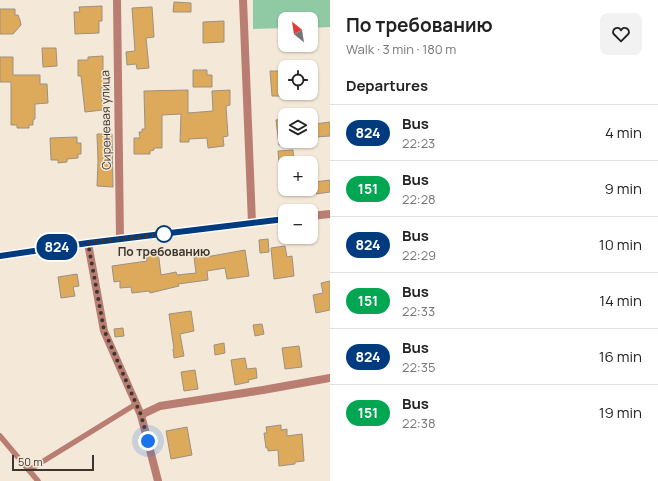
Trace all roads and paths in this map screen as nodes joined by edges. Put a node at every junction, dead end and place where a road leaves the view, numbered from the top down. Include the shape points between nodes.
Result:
1 (116, 0) edge
2 (243, 0) edge
3 (330, 214) edge
4 (318, 215) edge
5 (278, 220) edge
6 (252, 223) junction
7 (120, 239) junction
8 (88, 243) junction
9 (0, 256) edge
10 (330, 378) edge
11 (136, 404) junction
12 (141, 415) junction
13 (0, 436) edge
14 (29, 470) junction
15 (38, 481) edge
16 (158, 481) edge

1 - 7 street, Сиреневая улица
2 - 6 street
3 - 4 street
5 - 6 street
6 - 7 street
7 - 8 street
8 - 9 street
8 - 11 street via 104,330
10 - 12 street via 160,406
11 - 12 street
11 - 14 lane
12 - 16 street
13 - 14 lane
14 - 15 lane

